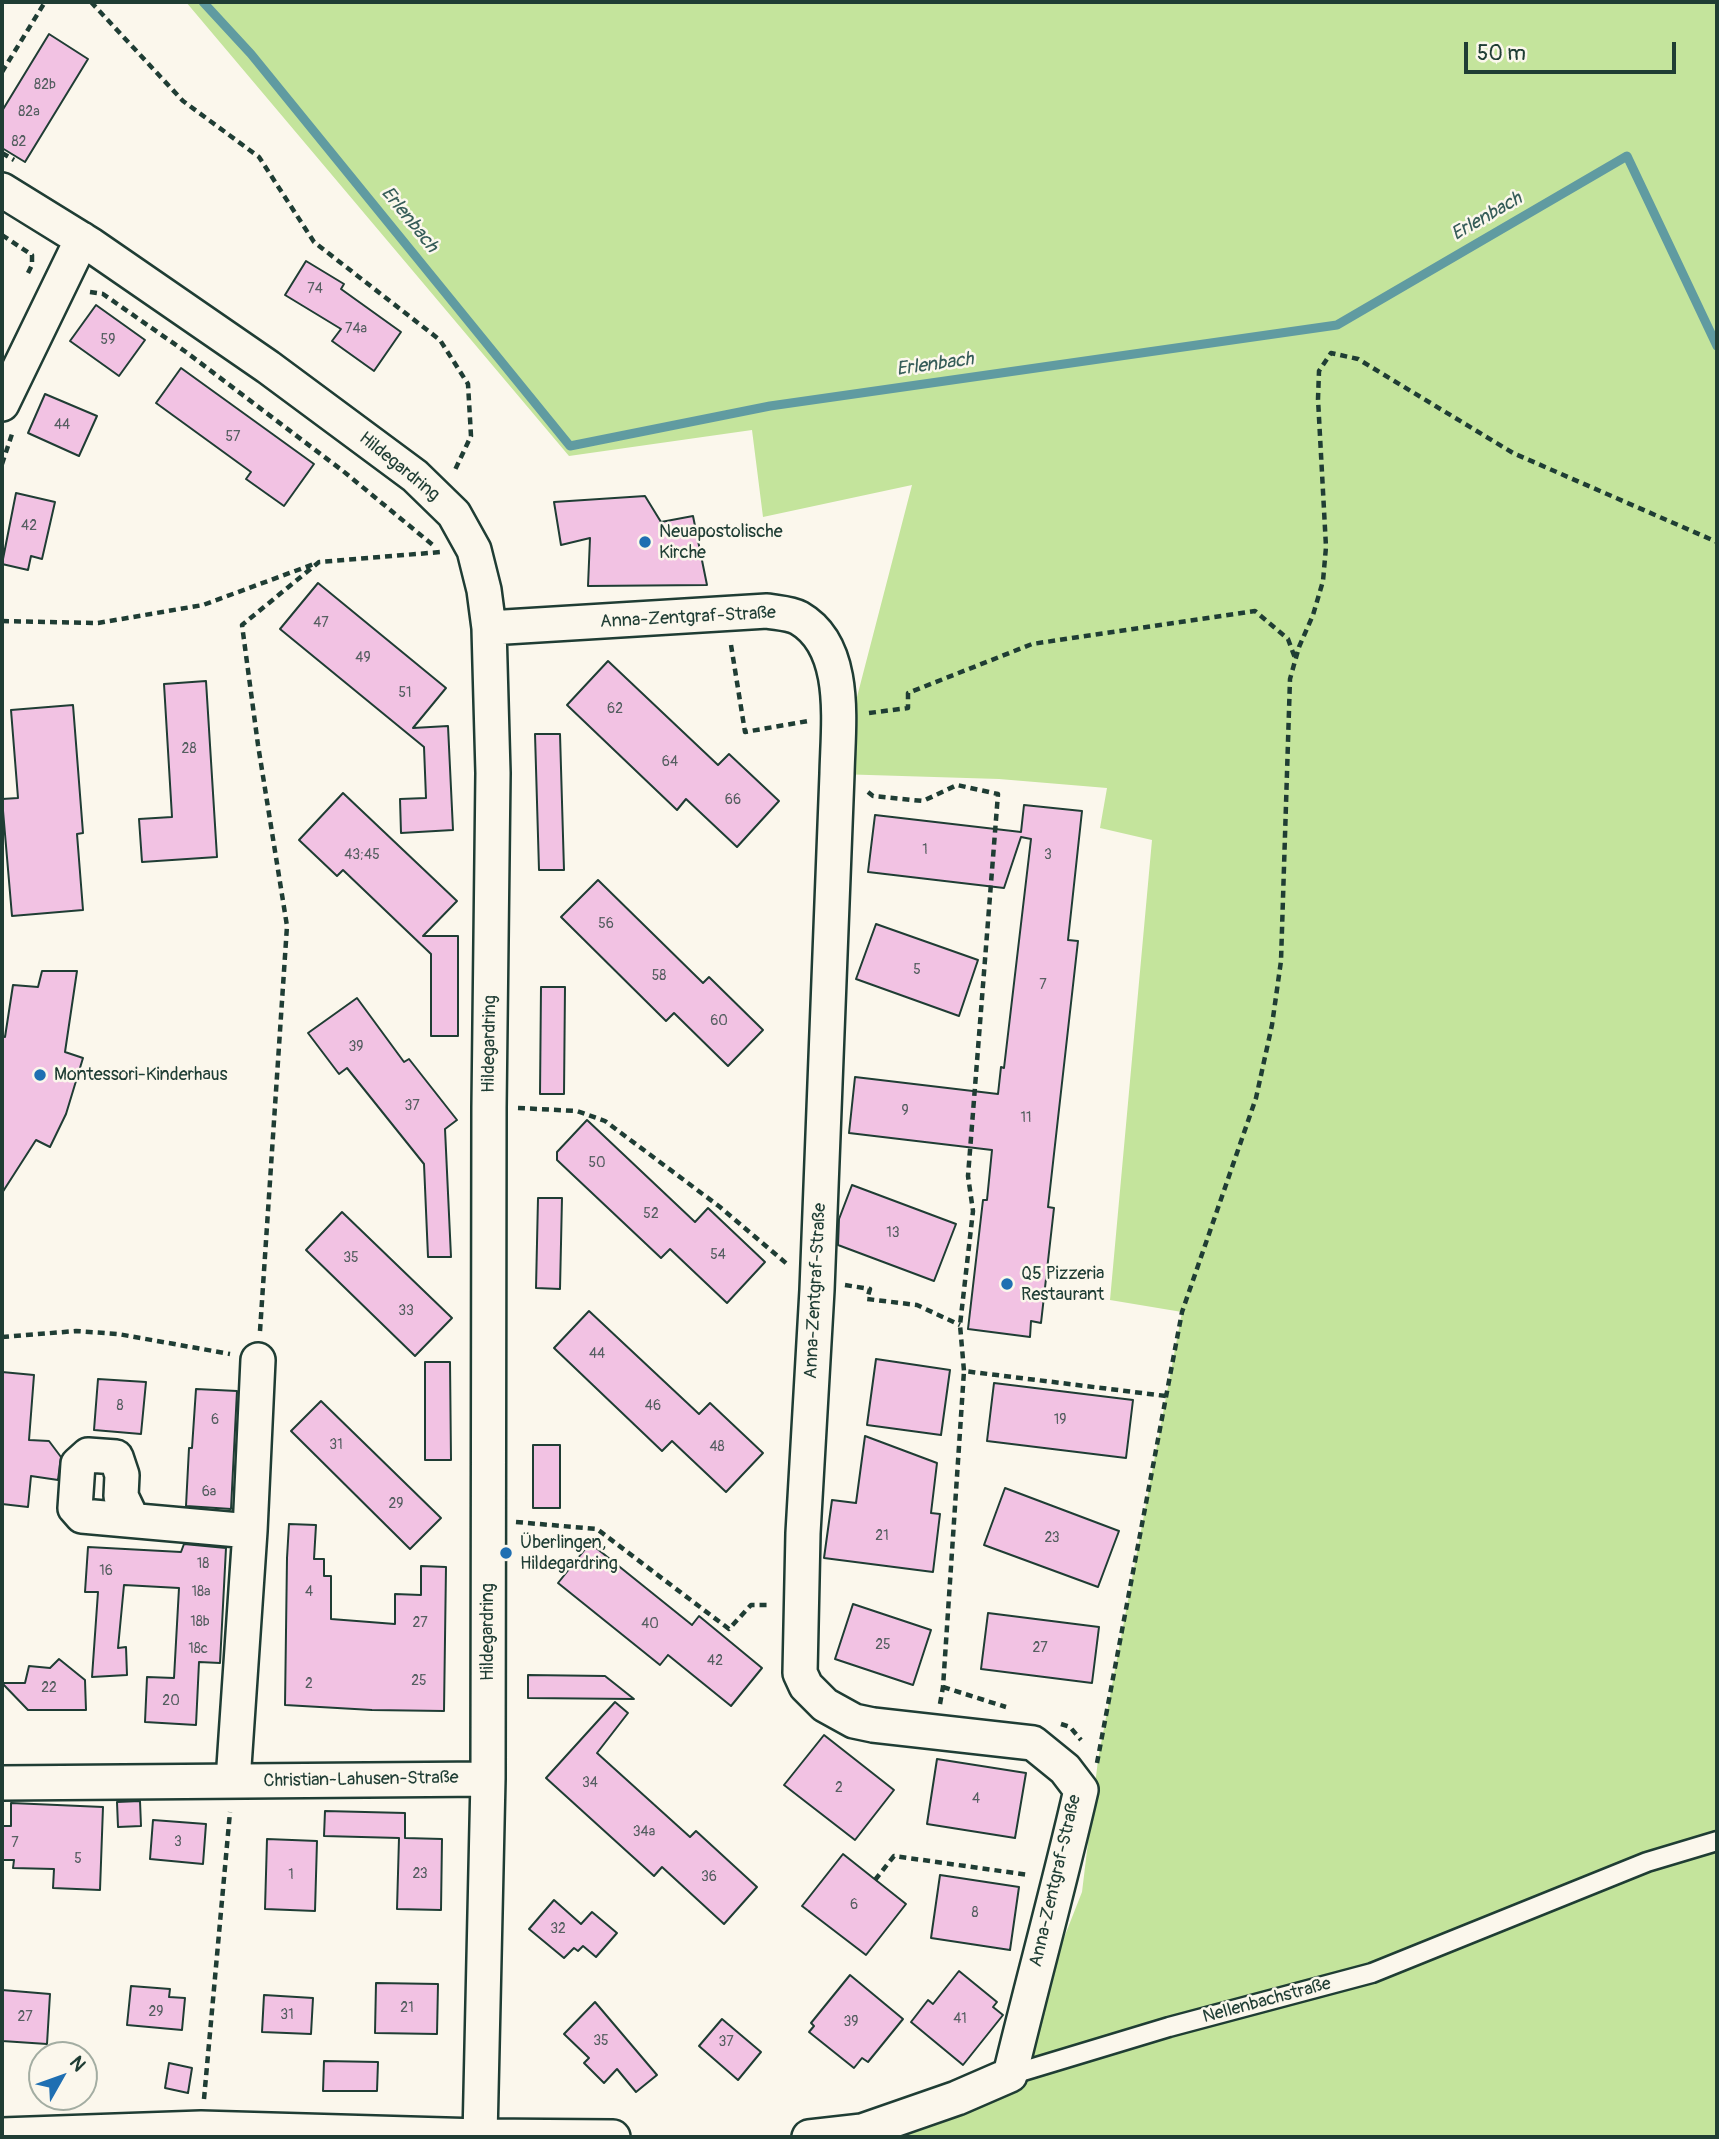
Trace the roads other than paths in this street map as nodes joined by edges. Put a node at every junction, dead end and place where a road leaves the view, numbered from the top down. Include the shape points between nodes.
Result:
1 (2, 190) edge
2 (82, 240) junction
3 (8, 417) edge
4 (489, 628) junction
5 (258, 1360) road end
6 (132, 1519) dead end
7 (250, 1531) junction
8 (488, 1779) junction
9 (233, 1782) junction
10 (2, 1783) edge
11 (1717, 1841) edge
12 (1010, 2075) junction
13 (861, 2134) edge
14 (2, 2135) edge
15 (480, 2137) edge
16 (613, 2137) edge
17 (809, 2137) edge

1 - 2 street, Hildegardring
2 - 3 street
2 - 4 street, Hildegardring via 415,476 454,514 474,550
4 - 8 street, Hildegardring via 493,773
4 - 12 street, Anna-Zentgraf-Straße via 767,611 798,618 813,629 832,658 838,716 832,1287 803,1533 800,1673 825,1705 854,1721 1033,1743 1065,1769 1081,1790
5 - 7 street
6 - 7 street
7 - 9 street
8 - 9 street, Christian-Lahusen-Straße
8 - 15 street, Hildegardring
9 - 10 street, Christian-Lahusen-Straße
11 - 12 lane, Nellenbachstraße via 1647,1862 1372,1973
12 - 13 street, Nellenbachstraße
13 - 17 street, Nellenbachstraße
14 - 15 street via 201,2128
15 - 16 street

